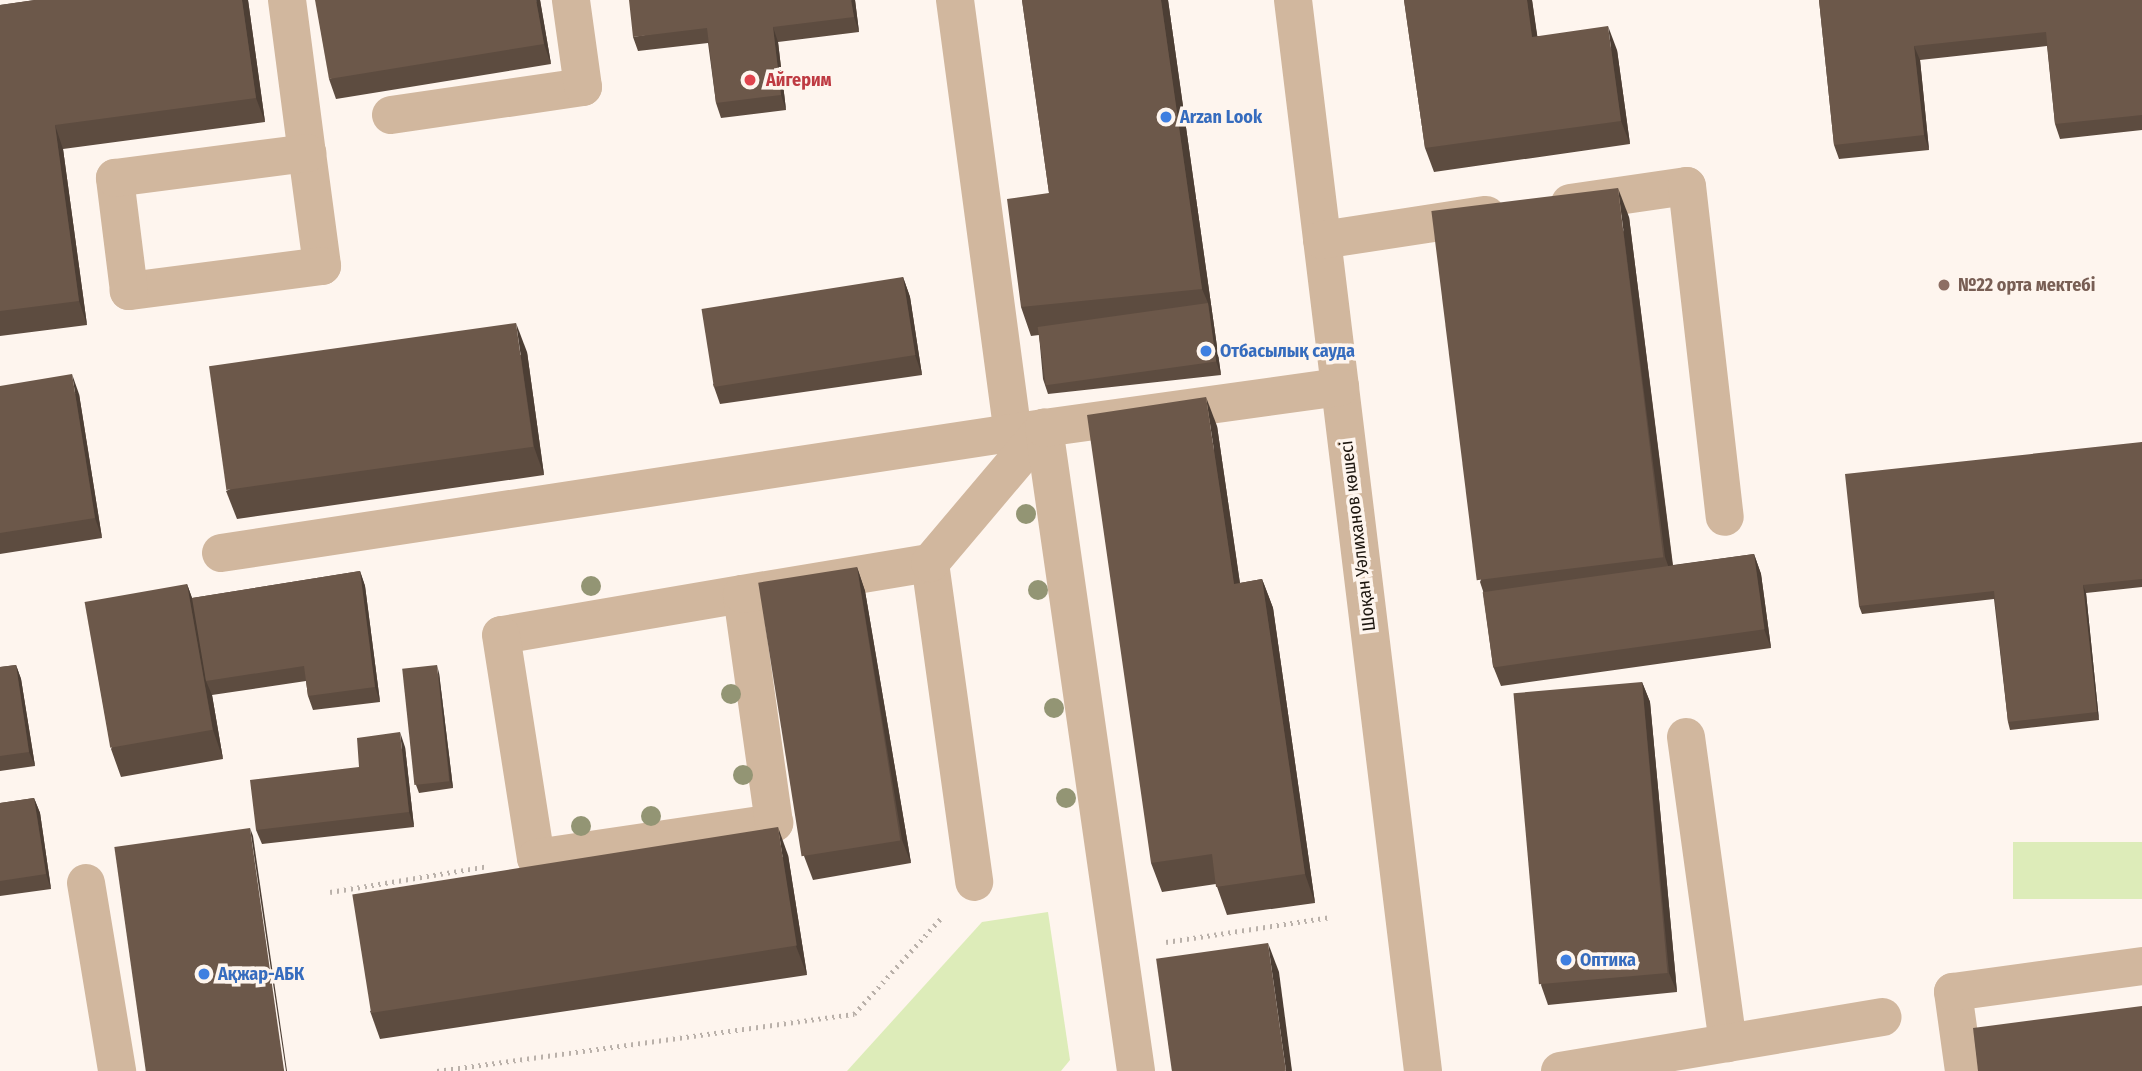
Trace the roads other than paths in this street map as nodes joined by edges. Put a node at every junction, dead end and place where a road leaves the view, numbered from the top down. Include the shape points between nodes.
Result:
1 (287, 0) edge
2 (571, 0) edge
3 (955, 0) edge
4 (1293, 0) edge
5 (391, 115) dead end
6 (307, 153) junction
7 (1322, 240) junction
8 (1340, 387) junction
9 (1029, 431) junction
10 (1725, 517) dead end
11 (221, 552) dead end
12 (930, 563) junction
13 (743, 594) junction
14 (1686, 737) dead end
15 (974, 882) road end
16 (86, 883) dead end
17 (2142, 965) edge
18 (1884, 1017) dead end
19 (1728, 1043) junction
20 (117, 1071) edge
21 (1136, 1071) edge
22 (1423, 1071) edge
23 (1560, 1071) edge
24 (1964, 1071) edge

1 - 6 street
2 - 5 street via 583,88
3 - 9 street
4 - 7 street, Шоқан Уәлиханов көшесі
6 - 6 street via 115,178 129,291 322,266
7 - 8 street, Шоқан Уәлиханов көшесі
7 - 10 street via 1687,186
8 - 9 street
8 - 22 street, Шоқан Уәлиханов көшесі
9 - 11 street
9 - 12 street
9 - 21 street
12 - 13 street
12 - 15 street
13 - 13 street via 774,823 536,858 501,635
14 - 19 street
16 - 20 street
17 - 24 street via 1953,992
18 - 19 street
19 - 23 street

